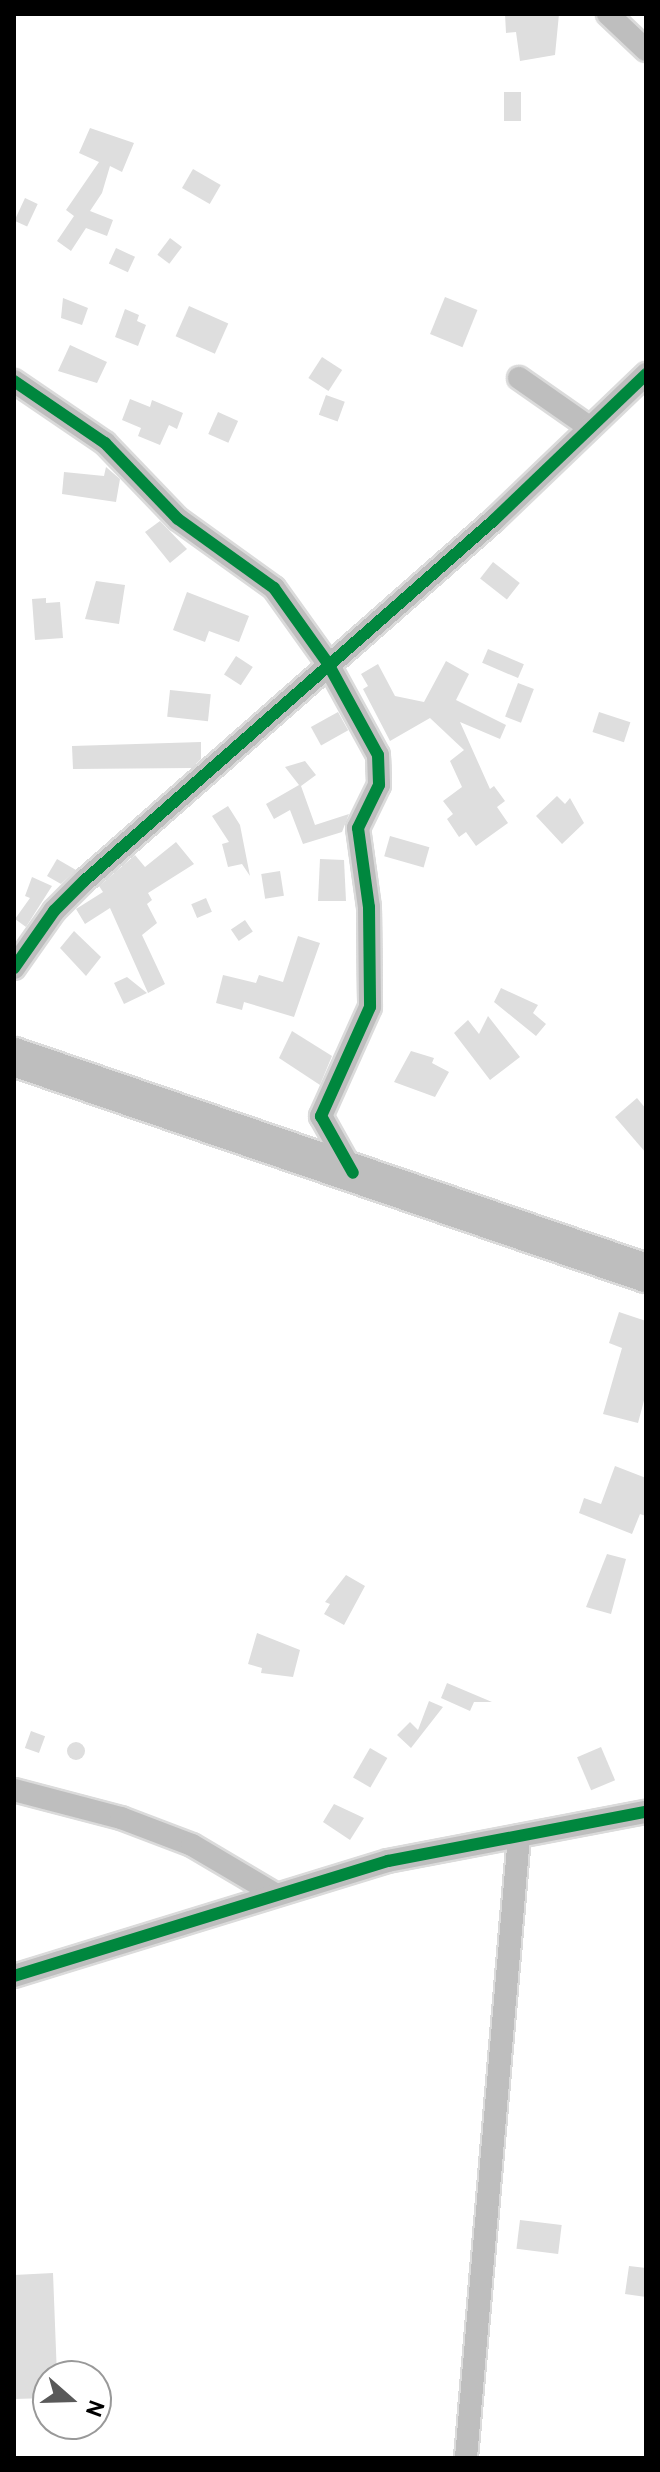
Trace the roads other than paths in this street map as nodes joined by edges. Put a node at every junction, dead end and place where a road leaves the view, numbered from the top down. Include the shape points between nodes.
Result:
1 (608, 14) edge
2 (646, 50) edge
3 (519, 378) dead end
4 (14, 381) edge
5 (641, 384) edge
6 (589, 427) junction
7 (327, 662) junction
8 (14, 968) edge
9 (14, 1057) edge
10 (353, 1173) junction
11 (646, 1273) edge
12 (14, 1790) edge
13 (646, 1812) edge
14 (519, 1836) junction
15 (275, 1894) junction
16 (14, 1976) edge
17 (466, 2458) edge

1 - 2 street
3 - 6 street
4 - 7 street via 105,443 178,519 274,588
5 - 6 street
6 - 7 street via 494,520
7 - 8 street via 255,734 84,881 54,911
7 - 10 street via 382,770 358,828 369,907 370,1007 321,1116
9 - 10 highway
10 - 11 highway
12 - 15 street via 121,1818 192,1845
13 - 14 street
14 - 15 street via 442,1848
14 - 17 street
15 - 16 street

